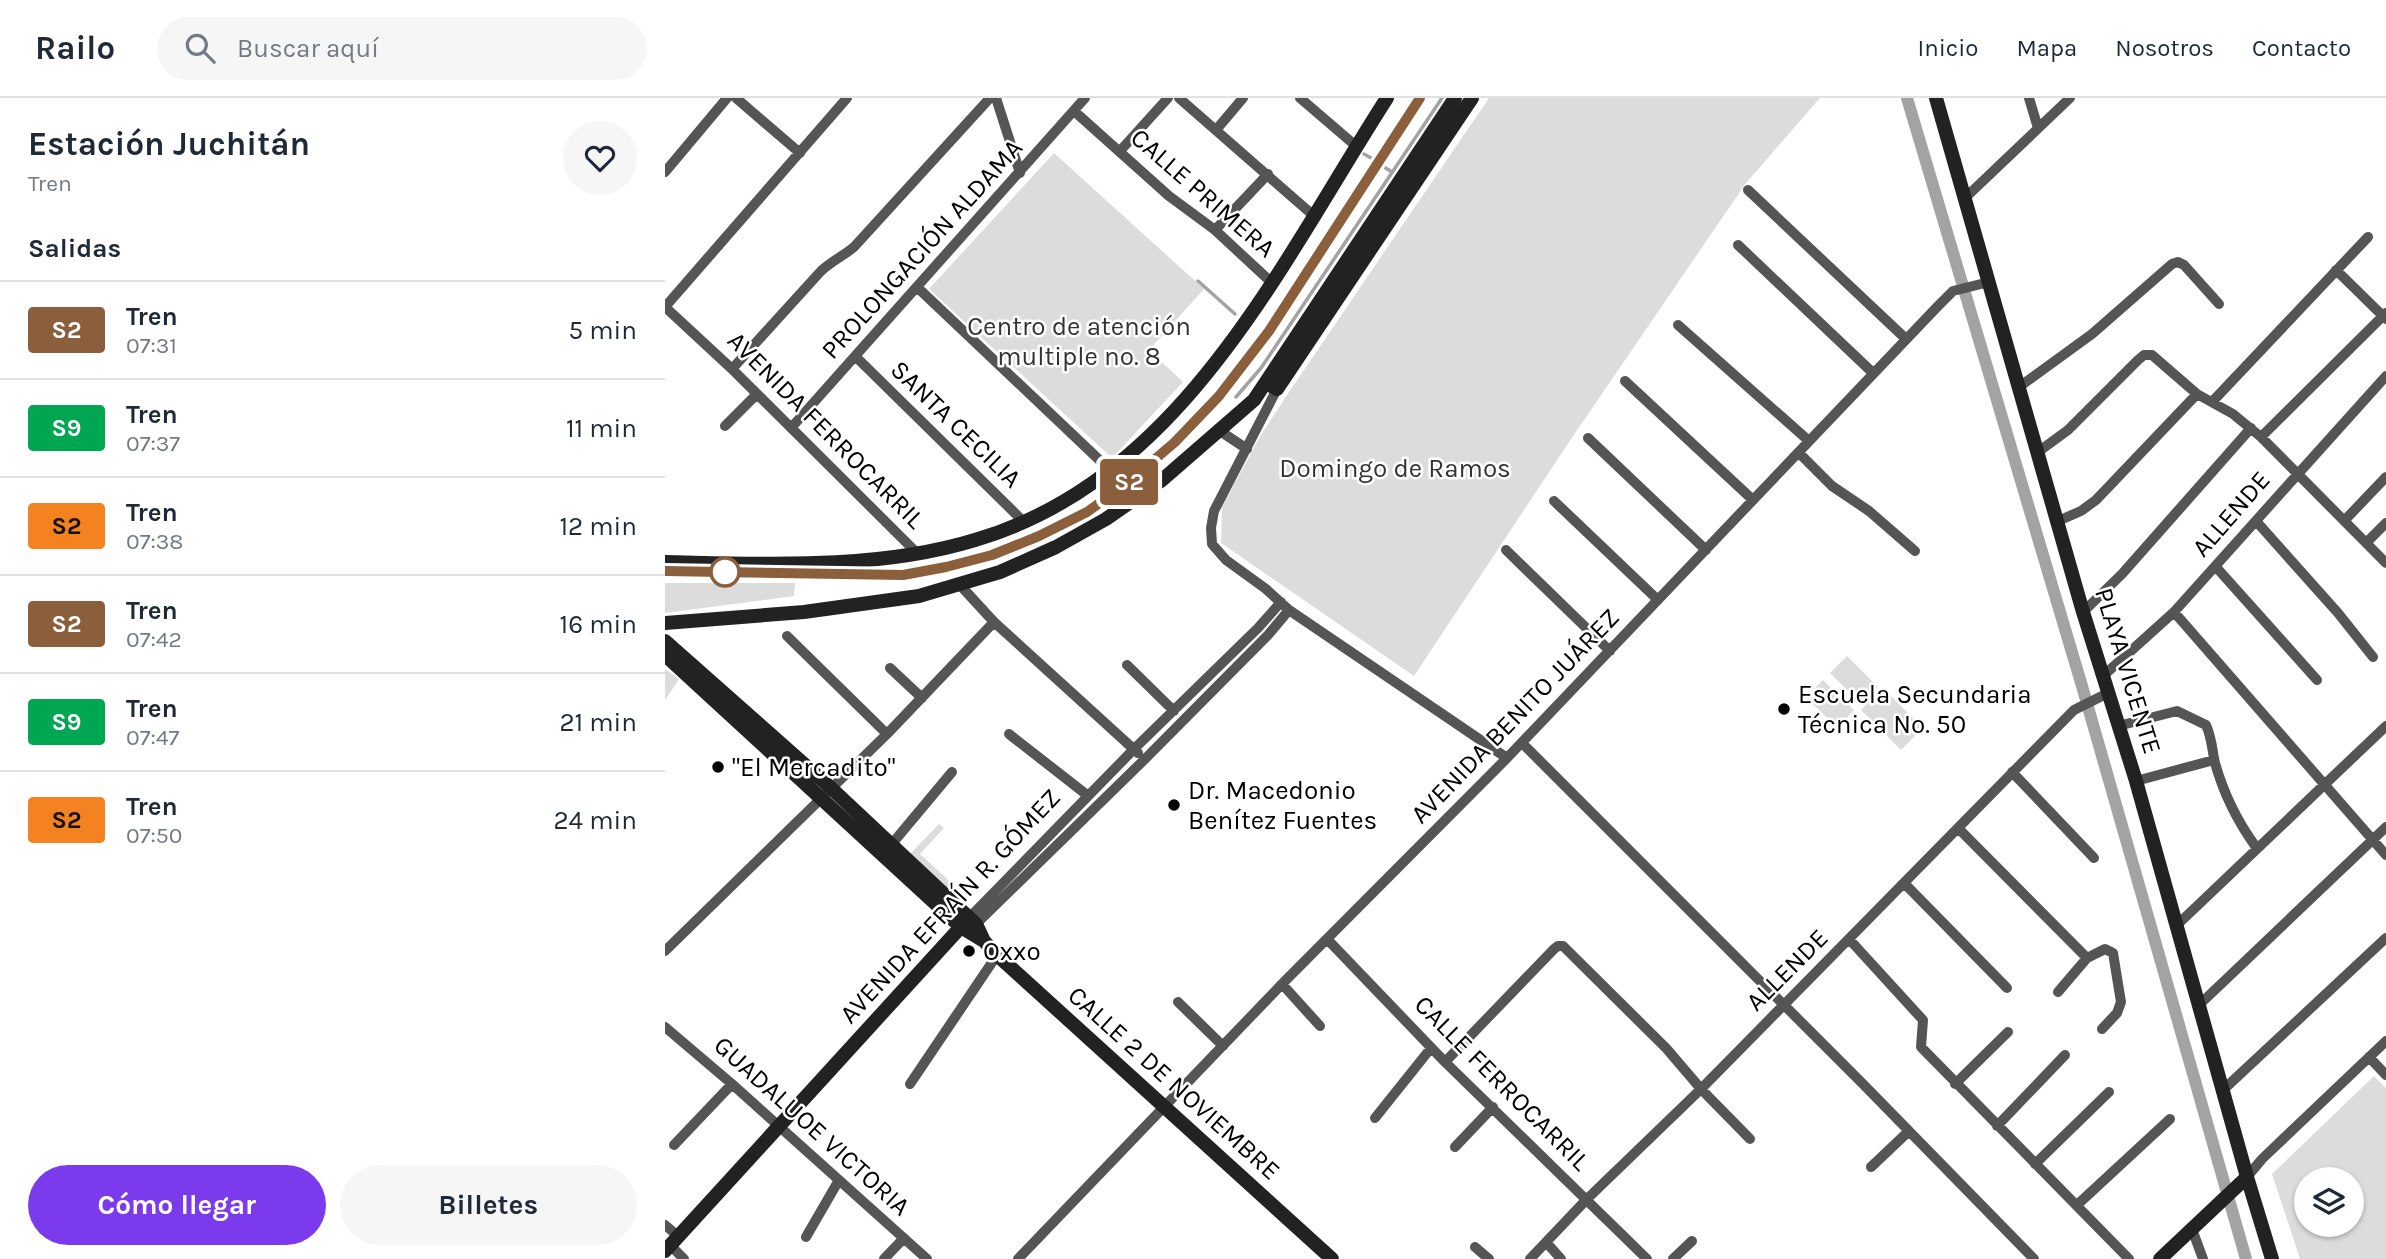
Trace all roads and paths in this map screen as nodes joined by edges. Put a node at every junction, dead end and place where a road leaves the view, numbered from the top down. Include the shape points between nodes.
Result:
1 (727, 98) edge
2 (736, 98) edge
3 (847, 98) edge
4 (990, 98) edge
5 (996, 98) edge
6 (1085, 98) edge
7 (1168, 98) edge
8 (1179, 98) edge
9 (1243, 98) edge
10 (1300, 98) edge
11 (1387, 98) edge
12 (1455, 98) edge
13 (1472, 98) edge
14 (1936, 98) edge
15 (2029, 98) edge
16 (2070, 98) edge
17 (1074, 111) junction
18 (2038, 128) junction
19 (1216, 130) junction
20 (1356, 146) junction
21 (1120, 151) junction
22 (800, 153) junction
23 (665, 172) edge
24 (1020, 173) junction
25 (1268, 174) junction
26 (1410, 176) junction
27 (1748, 190) dead end
28 (1965, 198) junction
29 (1314, 216) junction
30 (1215, 230) junction
31 (2368, 237) dead end
32 (1738, 246) dead end
33 (2336, 270) junction
34 (1272, 282) junction
35 (1989, 282) junction
36 (918, 288) junction
37 (2219, 304) dead end
38 (665, 307) edge
39 (2385, 316) edge
40 (1678, 325) dead end
41 (1906, 339) junction
42 (856, 357) junction
43 (732, 369) junction
44 (1873, 373) junction
45 (2386, 376) edge
46 (1625, 381) dead end
47 (1271, 386) junction
48 (2019, 387) junction
49 (757, 394) junction
50 (2196, 394) junction
51 (2212, 402) junction
52 (725, 426) dead end
53 (791, 428) junction
54 (2251, 428) junction
55 (1220, 431) junction
56 (2261, 437) junction
57 (1588, 438) dead end
58 (1809, 441) junction
59 (1247, 449) junction
60 (2038, 452) junction
61 (1799, 453) junction
62 (1111, 471) junction
63 (2297, 473) junction
64 (2386, 477) edge
65 (1753, 500) junction
66 (1554, 501) dead end
67 (2059, 521) junction
68 (2256, 521) junction
69 (2344, 521) junction
70 (1025, 523) junction
71 (2386, 523) edge
72 (2367, 544) junction
73 (1506, 550) dead end
74 (1706, 550) junction
75 (1915, 551) dead end
76 (917, 553) junction
77 (665, 562) edge
78 (2386, 563) edge
79 (2216, 567) junction
80 (960, 585) junction
81 (1658, 600) junction
82 (1285, 606) junction
83 (2083, 612) junction
84 (2174, 612) junction
85 (995, 622) junction
86 (669, 623) edge
87 (787, 636) dead end
88 (666, 648) edge
89 (1610, 651) junction
90 (2373, 657) dead end
91 (1127, 665) dead end
92 (890, 668) dead end
93 (2103, 676) junction
94 (2317, 680) dead end
95 (2108, 693) junction
96 (922, 698) junction
97 (1174, 711) junction
98 (2118, 726) junction
99 (2386, 726) edge
100 (887, 734) junction
101 (1009, 734) dead end
102 (1522, 743) junction
103 (1134, 749) junction
104 (1507, 758) junction
105 (1144, 760) junction
106 (2214, 760) junction
107 (952, 772) dead end
108 (2012, 772) junction
109 (2136, 781) junction
110 (2325, 784) junction
111 (826, 793) junction
112 (1087, 795) junction
113 (2386, 827) edge
114 (1958, 828) junction
115 (2373, 838) junction
116 (891, 845) junction
117 (2256, 848) junction
118 (2386, 855) edge
119 (2094, 858) dead end
120 (1904, 883) junction
121 (968, 926) junction
122 (2176, 926) junction
123 (1327, 939) junction
124 (1849, 939) junction
125 (2386, 939) edge
126 (665, 951) edge
127 (997, 955) junction
128 (2087, 958) junction
129 (1282, 984) junction
130 (2007, 988) dead end
131 (2058, 992) dead end
132 (1178, 1002) dead end
133 (2199, 1005) junction
134 (1783, 1006) junction
135 (1320, 1026) dead end
136 (665, 1027) edge
137 (2102, 1029) dead end
138 (2008, 1032) dead end
139 (2386, 1041) edge
140 (1223, 1046) junction
141 (1431, 1048) junction
142 (2386, 1051) edge
143 (2065, 1055) dead end
144 (2371, 1060) junction
145 (1445, 1062) junction
146 (2386, 1075) edge
147 (732, 1084) junction
148 (910, 1084) dead end
149 (1955, 1084) junction
150 (1701, 1089) junction
151 (2223, 1090) junction
152 (2109, 1092) dead end
153 (1163, 1106) junction
154 (1493, 1107) junction
155 (1375, 1118) dead end
156 (2170, 1119) dead end
157 (779, 1126) junction
158 (1997, 1126) junction
159 (1909, 1130) junction
160 (1750, 1139) dead end
161 (674, 1145) dead end
162 (1455, 1147) dead end
163 (2035, 1164) junction
164 (1871, 1167) dead end
165 (2247, 1177) junction
166 (839, 1180) junction
167 (1587, 1199) junction
168 (2077, 1205) junction
169 (665, 1225) edge
170 (2192, 1229) junction
171 (806, 1237) dead end
172 (904, 1238) junction
173 (1692, 1241) dead end
174 (1546, 1242) junction
175 (671, 1244) edge
176 (1475, 1247) dead end
177 (684, 1259) edge
178 (884, 1259) edge
179 (927, 1259) edge
180 (1018, 1259) edge
181 (1332, 1259) edge
182 (1489, 1259) edge
183 (1530, 1259) edge
184 (1561, 1259) edge
185 (1647, 1259) edge
186 (1673, 1259) edge
187 (2033, 1259) edge
188 (2129, 1259) edge
189 (2160, 1259) edge
190 (2203, 1259) edge
191 (2272, 1259) edge

1 - 23 street
2 - 22 street
3 - 22 street
4 - 43 street via 854,247 821,271
5 - 24 street
6 - 17 street, PROLONGACIÓN ALDAMA
7 - 21 street
8 - 19 street
9 - 19 street
10 - 20 street
11 - 20 street, AVENIDA FERROCARRIL
12 - 26 street
13 - 26 street
14 - 28 street, PLAYA VICENTE
15 - 18 street
16 - 18 street
17 - 21 street, CALLE PRIMERA
17 - 24 street, PROLONGACIÓN ALDAMA
18 - 28 street
19 - 25 street
20 - 29 street, AVENIDA FERROCARRIL
21 - 30 street, CALLE PRIMERA
22 - 38 street
24 - 36 street, PROLONGACIÓN ALDAMA
25 - 29 street
25 - 30 street
26 - 47 street
27 - 41 street
28 - 35 street, PLAYA VICENTE
29 - 34 street, AVENIDA FERROCARRIL
30 - 34 street, CALLE PRIMERA
31 - 33 street
32 - 44 street
33 - 39 street
33 - 51 street
34 - 62 street, AVENIDA FERROCARRIL via 1216,365
35 - 41 street, AVENIDA BENITO JUÁREZ via 1953,292
35 - 48 street, PLAYA VICENTE
36 - 42 street, PROLONGACIÓN ALDAMA
36 - 62 street
37 - 48 street via 2184,265 2172,264 2092,334
38 - 43 street, AVENIDA FERROCARRIL
39 - 56 street
40 - 58 street
41 - 44 street, AVENIDA BENITO JUÁREZ
42 - 53 street, PROLONGACIÓN ALDAMA
42 - 70 street, SANTA CECILIA
43 - 49 street, AVENIDA FERROCARRIL
44 - 58 street, AVENIDA BENITO JUÁREZ
45 - 63 street, ALLENDE
46 - 65 street
47 - 55 street
47 - 59 street
48 - 60 street, PLAYA VICENTE
49 - 52 street
49 - 53 street, AVENIDA FERROCARRIL
50 - 51 street
50 - 60 street via 2152,355 2144,355 2068,430
50 - 67 street via 2096,500
51 - 54 street
53 - 76 street, AVENIDA FERROCARRIL
54 - 56 street
54 - 83 street
55 - 59 street
55 - 80 street via 1107,519 1056,547
56 - 63 street
57 - 74 street
58 - 61 street, AVENIDA BENITO JUÁREZ
59 - 82 street via 1214,511 1212,544
60 - 67 street, PLAYA VICENTE
61 - 65 street, AVENIDA BENITO JUÁREZ
61 - 75 street via 1832,486
62 - 70 street, AVENIDA FERROCARRIL via 1072,499
63 - 68 street, ALLENDE
63 - 69 street
64 - 69 street
65 - 74 street, AVENIDA BENITO JUÁREZ
66 - 81 street
67 - 83 street, PLAYA VICENTE
68 - 79 street, ALLENDE
68 - 90 street
69 - 72 street
70 - 76 street, AVENIDA FERROCARRIL via 975,541
71 - 72 street
72 - 78 street
73 - 89 street
74 - 81 street, AVENIDA BENITO JUÁREZ
76 - 77 street via 826,562
79 - 84 street, ALLENDE
79 - 94 street
80 - 85 street
80 - 86 street via 919,596 804,612
81 - 89 street, AVENIDA BENITO JUÁREZ
82 - 97 street, AVENIDA EFRAÍN R. GÓMEZ
82 - 104 street
82 - 105 street, AVENIDA EFRAÍN R. GÓMEZ via 1268,635
83 - 93 street, PLAYA VICENTE
84 - 93 street, ALLENDE
84 - 110 street
85 - 96 street
85 - 103 street
86 - 88 street
87 - 100 street
88 - 111 street, CALLE 2 DE NOVIEMBRE
89 - 102 street, AVENIDA BENITO JUÁREZ
91 - 97 street
92 - 96 street
93 - 95 street, PLAYA VICENTE
95 - 98 street, PLAYA VICENTE
95 - 108 street, ALLENDE via 2074,710
96 - 100 street
97 - 103 street, AVENIDA EFRAÍN R. GÓMEZ
98 - 106 street via 2177,712 2206,725
98 - 109 street, PLAYA VICENTE
99 - 110 street
100 - 111 street
101 - 112 street
102 - 104 street, AVENIDA BENITO JUÁREZ
102 - 134 street
103 - 105 street
103 - 112 street, AVENIDA EFRAÍN R. GÓMEZ
104 - 123 street, AVENIDA BENITO JUÁREZ
105 - 121 street, AVENIDA EFRAÍN R. GÓMEZ
106 - 109 street
106 - 117 street via 2229,806
107 - 116 street
108 - 114 street, ALLENDE
108 - 119 street
109 - 122 street, PLAYA VICENTE
110 - 115 street
110 - 117 street
111 - 116 street, CALLE 2 DE NOVIEMBRE
111 - 121 street, CALLE 2 DE NOVIEMBRE
111 - 126 street
112 - 121 street, AVENIDA EFRAÍN R. GÓMEZ
113 - 115 street
114 - 120 street, ALLENDE
114 - 128 street
115 - 118 street
115 - 133 street
116 - 121 street, CALLE 2 DE NOVIEMBRE
117 - 122 street
120 - 124 street, ALLENDE
120 - 130 street
121 - 127 street, CALLE 2 DE NOVIEMBRE
121 - 157 street, AVENIDA EFRAÍN R. GÓMEZ
122 - 133 street, PLAYA VICENTE
123 - 129 street, AVENIDA BENITO JUÁREZ
123 - 141 street, CALLE FERROCARRIL
124 - 134 street, ALLENDE
124 - 149 street via 1923,1020 1921,1047
125 - 151 street
127 - 148 street
127 - 153 street, CALLE 2 DE NOVIEMBRE
128 - 131 street
128 - 137 street via 2105,949 2113,953 2121,1002
129 - 135 street
129 - 140 street, AVENIDA BENITO JUÁREZ
132 - 140 street
133 - 151 street, PLAYA VICENTE
134 - 150 street, ALLENDE
134 - 159 street
136 - 147 street, GUADALUOE VICTORIA
138 - 149 street
139 - 144 street
140 - 153 street, AVENIDA BENITO JUÁREZ
141 - 145 street, CALLE FERROCARRIL
141 - 155 street
142 - 144 street
143 - 158 street
144 - 146 street
144 - 165 street
145 - 150 street via 1554,949 1563,946
145 - 154 street, CALLE FERROCARRIL
147 - 157 street, GUADALUOE VICTORIA
147 - 161 street
149 - 158 street
150 - 160 street
150 - 167 street, ALLENDE
151 - 165 street, PLAYA VICENTE
152 - 163 street
153 - 180 street, AVENIDA BENITO JUÁREZ
153 - 181 street, CALLE 2 DE NOVIEMBRE
154 - 162 street
154 - 167 street, CALLE FERROCARRIL
156 - 168 street
157 - 166 street, GUADALUOE VICTORIA
157 - 175 street, AVENIDA EFRAÍN R. GÓMEZ
158 - 163 street
159 - 164 street
159 - 187 street
163 - 168 street
165 - 170 street
165 - 191 street, PLAYA VICENTE
166 - 171 street
166 - 172 street, GUADALUOE VICTORIA
167 - 174 street, ALLENDE
167 - 185 street, CALLE FERROCARRIL
168 - 188 street
169 - 175 street
170 - 189 street
170 - 190 street
172 - 178 street
172 - 179 street, GUADALUOE VICTORIA
173 - 186 street
174 - 183 street, ALLENDE
174 - 184 street
175 - 177 street
176 - 182 street

